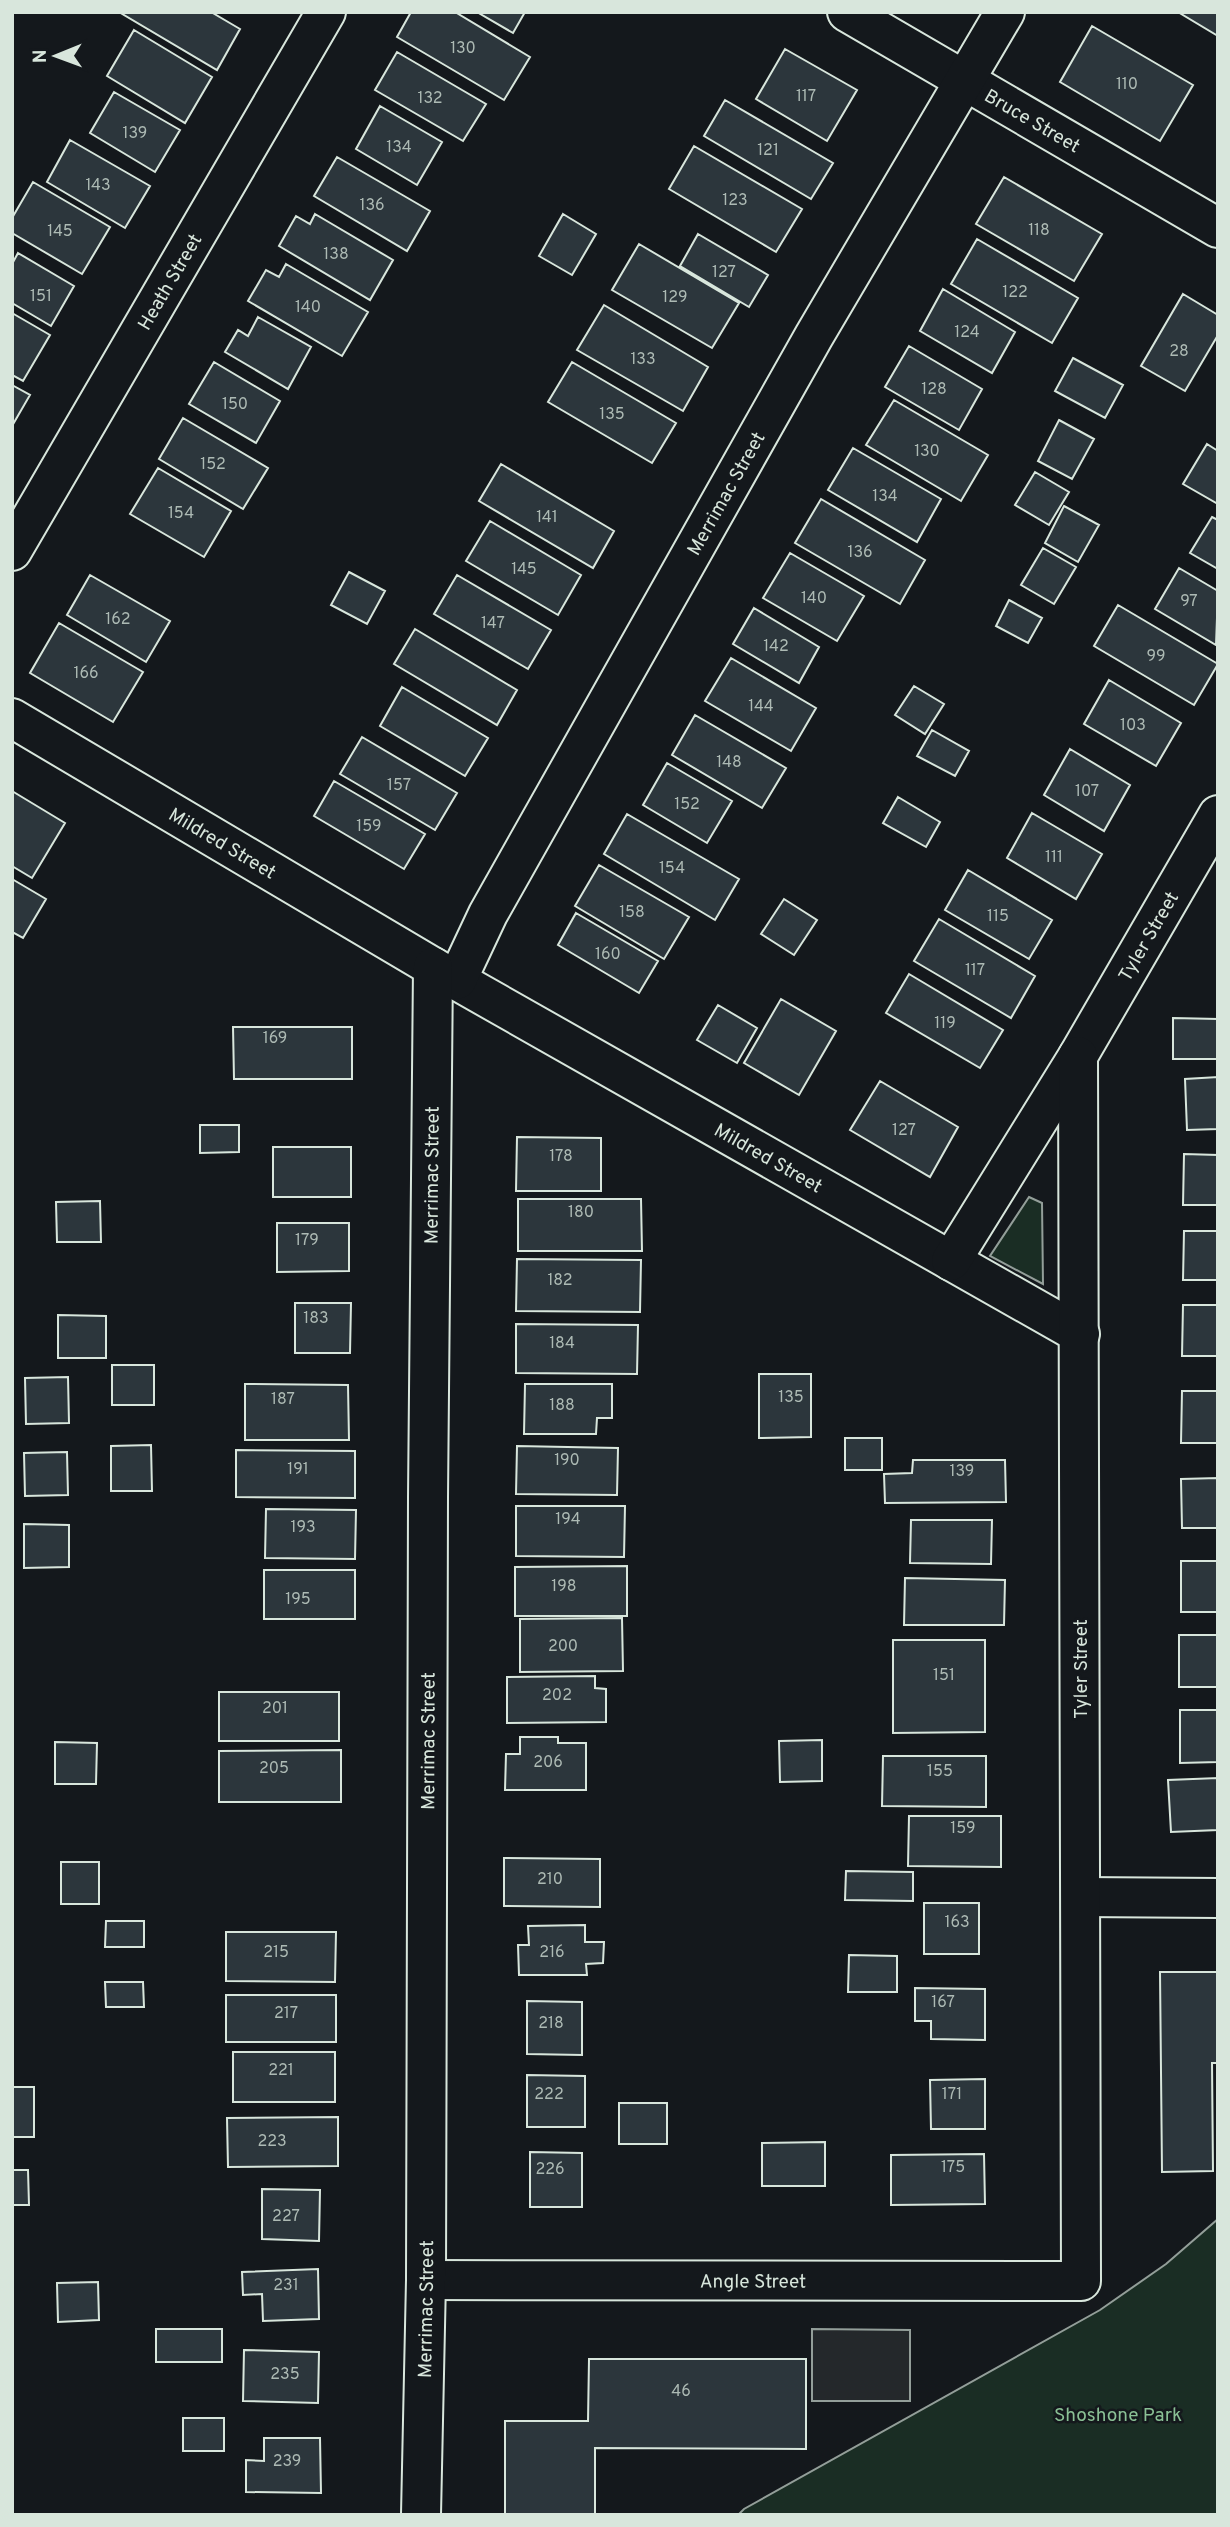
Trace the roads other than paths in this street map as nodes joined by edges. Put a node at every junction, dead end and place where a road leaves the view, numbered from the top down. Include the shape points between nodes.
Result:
1 (326, 12) edge
2 (847, 12) edge
3 (1005, 12) edge
4 (964, 80) junction
5 (1218, 228) edge
6 (12, 551) edge
7 (12, 718) edge
8 (1218, 816) edge
9 (445, 974) junction
10 (1079, 1056) junction
11 (951, 1261) junction
12 (1080, 1334) junction
13 (1081, 1897) junction
14 (1218, 1898) edge
15 (426, 2280) junction
16 (1082, 2281) joint
17 (421, 2515) edge

1 - 6 street, Heath Street
2 - 4 street, Bruce Street
3 - 4 street, Merrimac Street
4 - 5 street, Bruce Street
4 - 9 street, Merrimac Street via 488,914
7 - 9 street, Mildred Street
8 - 10 street, Tyler Street
9 - 11 street, Mildred Street
9 - 15 street, Merrimac Street via 428,1567
10 - 11 street, Tyler Street
10 - 12 street, Tyler Street
11 - 12 street, Mildred Street
12 - 13 street, Tyler Street
13 - 14 street
13 - 16 street, Tyler Street
15 - 16 street, Angle Street
15 - 17 street, Merrimac Street

